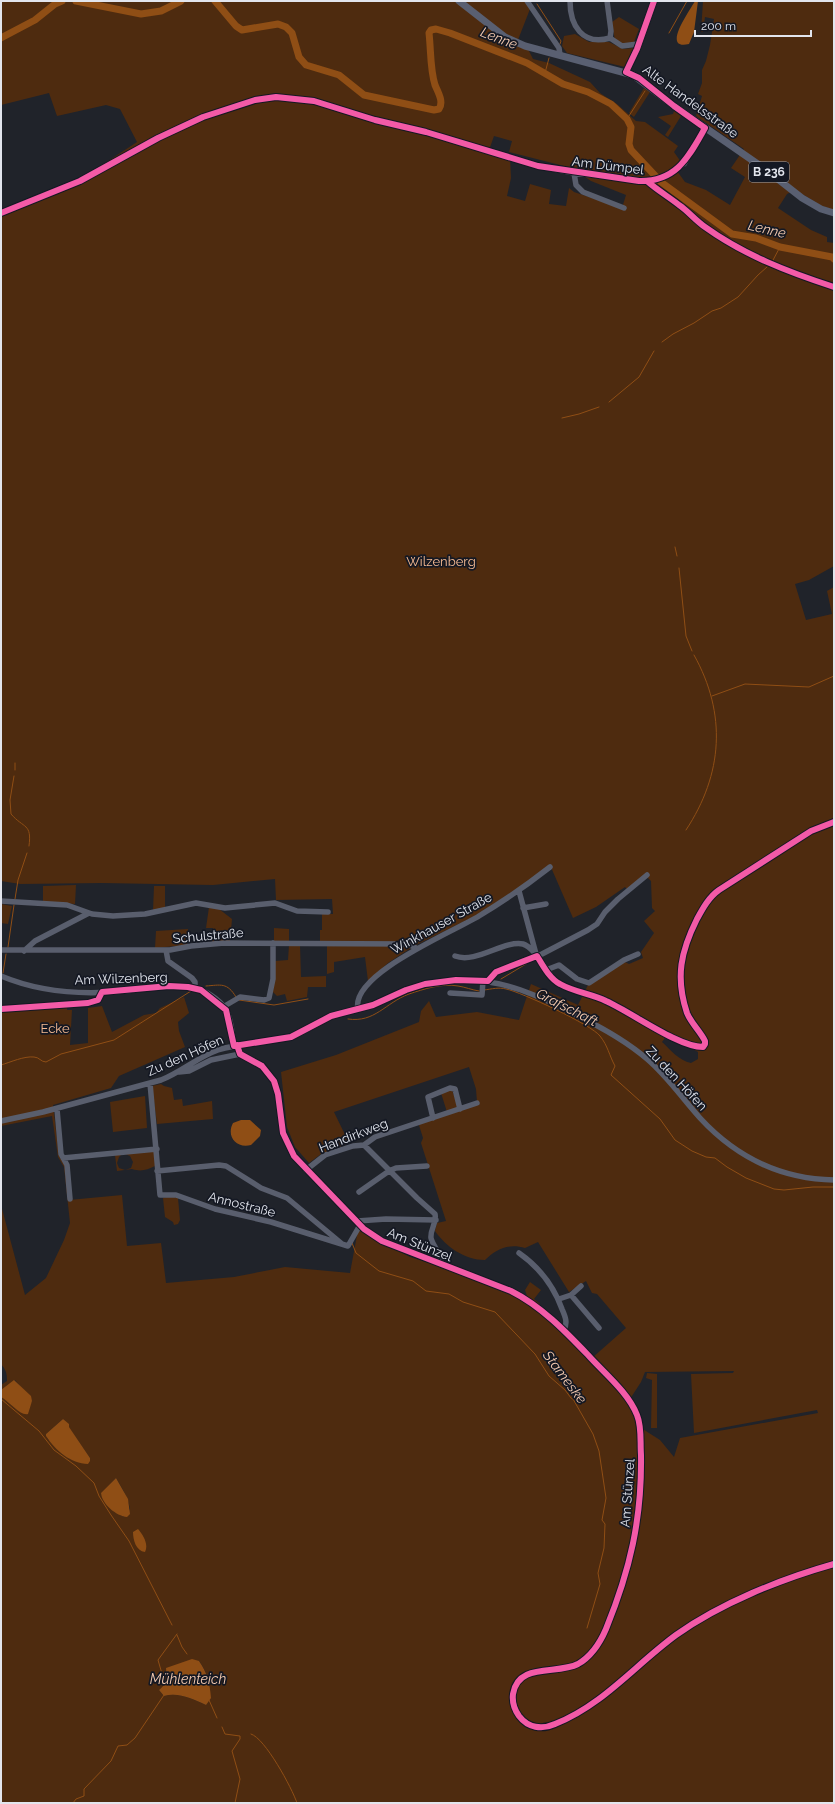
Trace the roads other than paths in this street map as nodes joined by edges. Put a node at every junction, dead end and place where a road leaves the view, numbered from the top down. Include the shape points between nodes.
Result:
1 (459, 1) edge
2 (570, 1) edge
3 (607, 1) edge
4 (654, 1) edge
5 (530, 2) edge
6 (610, 38) junction
7 (638, 44) junction
8 (560, 55) junction
9 (626, 72) junction
10 (705, 128) junction
11 (485, 150) dead end
12 (574, 173) junction
13 (624, 208) dead end
14 (834, 213) edge
15 (550, 867) dead end
16 (647, 875) dead end
17 (519, 891) junction
18 (1, 901) edge
19 (546, 904) dead end
20 (523, 908) junction
21 (328, 912) dead end
22 (89, 913) junction
23 (273, 943) junction
24 (416, 948) junction
25 (1, 950) edge
26 (24, 950) junction
27 (166, 950) junction
28 (638, 954) dead end
29 (455, 956) dead end
30 (537, 956) junction
31 (546, 970) junction
32 (1, 976) edge
33 (486, 981) junction
34 (196, 988) junction
35 (581, 992) dead end
36 (450, 993) dead end
37 (224, 1007) junction
38 (358, 1009) junction
39 (236, 1045) junction
40 (240, 1054) junction
41 (179, 1072) junction
42 (150, 1083) junction
43 (477, 1103) dead end
44 (57, 1109) junction
45 (460, 1109) junction
46 (433, 1118) junction
47 (1, 1121) edge
48 (364, 1145) junction
49 (157, 1149) junction
50 (63, 1158) junction
51 (427, 1166) dead end
52 (306, 1170) junction
53 (157, 1171) junction
54 (389, 1171) junction
55 (834, 1180) edge
56 (359, 1192) dead end
57 (70, 1199) dead end
58 (436, 1220) junction
59 (358, 1223) junction
60 (343, 1245) junction
61 (519, 1253) dead end
62 (440, 1264) junction
63 (582, 1286) dead end
64 (571, 1295) junction
65 (559, 1299) junction
66 (598, 1328) dead end
67 (564, 1330) junction
68 (834, 1564) edge

1 - 8 main road, Alte Handelsstraße / B 236 via 505,36 525,46
2 - 6 street via 572,20 578,31 592,38
3 - 6 street via 612,31
4 - 7 main road
5 - 8 street via 559,48
6 - 7 street via 620,45
7 - 9 main road
8 - 9 main road, Alte Handelsstraße / B 236
9 - 10 main road, Alte Handelsstraße / B 236
10 - 12 street, Am Dümpel via 684,164 653,180 639,181
10 - 14 main road, Alte Handelsstraße / B 236 via 802,198
11 - 12 street, Am Dümpel via 538,166
12 - 13 street via 576,184 583,192
15 - 17 street, Winkhauser Straße
16 - 30 street via 609,908 594,926
17 - 20 street
17 - 24 street, Winkhauser Straße via 464,925
18 - 22 street via 67,905
19 - 20 street
20 - 30 street
21 - 22 street via 297,911 275,903 225,908 194,903 133,915 109,916
22 - 26 street via 35,941
23 - 24 street, Schulstraße via 408,944
23 - 27 street, Schulstraße via 224,943
23 - 37 street via 273,979 269,998 238,999
24 - 38 street, Winkhauser Straße via 389,966 367,986 359,996
25 - 26 street, Schulstraße
26 - 27 street, Schulstraße
27 - 34 street, Am Wilzenberg via 168,961 192,978
28 - 31 street via 589,983 577,979 559,965
29 - 30 street via 469,957 522,944 531,948
30 - 31 street
30 - 33 street via 496,972
31 - 35 street via 561,985
32 - 34 street, Am Wilzenberg via 29,986 61,991 108,992 169,986
33 - 36 street via 482,995
33 - 38 street, Zu den Höfen via 456,980 425,984
33 - 55 street, Zu den Höfen via 516,987 540,996 621,1040 653,1064 718,1136 755,1161 788,1174
34 - 37 street, Am Wilzenberg
37 - 39 street
38 - 39 street, Zu den Höfen via 329,1017 291,1037
39 - 40 street
39 - 41 street, Zu den Höfen via 212,1053
40 - 41 street via 211,1060 189,1071
40 - 52 street, Am Stünzel via 262,1066 274,1081 286,1143
41 - 42 street, Zu den Höfen
42 - 44 street, Zu den Höfen
42 - 49 street, Annostraße
43 - 45 street, Handirkweg
44 - 47 street, Zu den Höfen
44 - 50 street
45 - 46 street, Handirkweg
45 - 46 street via 455,1089 450,1088 428,1097
46 - 48 street, Handirkweg via 375,1137
48 - 52 street, Handirkweg via 325,1154
48 - 54 street
49 - 50 street
49 - 53 street, Annostraße
50 - 57 street via 67,1165
51 - 54 street via 403,1166
52 - 59 street, Am Stünzel
53 - 60 street, Annostraße via 226,1166 261,1188 287,1198
53 - 60 street, Annostraße via 161,1196 176,1195 215,1209 286,1226
54 - 56 street
54 - 58 street via 434,1212
58 - 59 street
58 - 62 street via 431,1235 441,1258
59 - 60 street via 348,1246
59 - 62 street, Am Stünzel via 382,1241
61 - 65 street via 539,1271
62 - 67 street, Am Stünzel via 519,1295
63 - 64 street
64 - 65 street
64 - 66 street
65 - 67 street via 566,1321
67 - 68 street, Am Stünzel via 618,1388 637,1413 640,1425 641,1472 639,1513 621,1591 600,1642 590,1655 577,1664 537,1671 522,1678 514,1689 513,1701 515,1710 523,1720 538,1728 552,1726 564,1720 603,1697 674,1636 700,1619 758,1591

